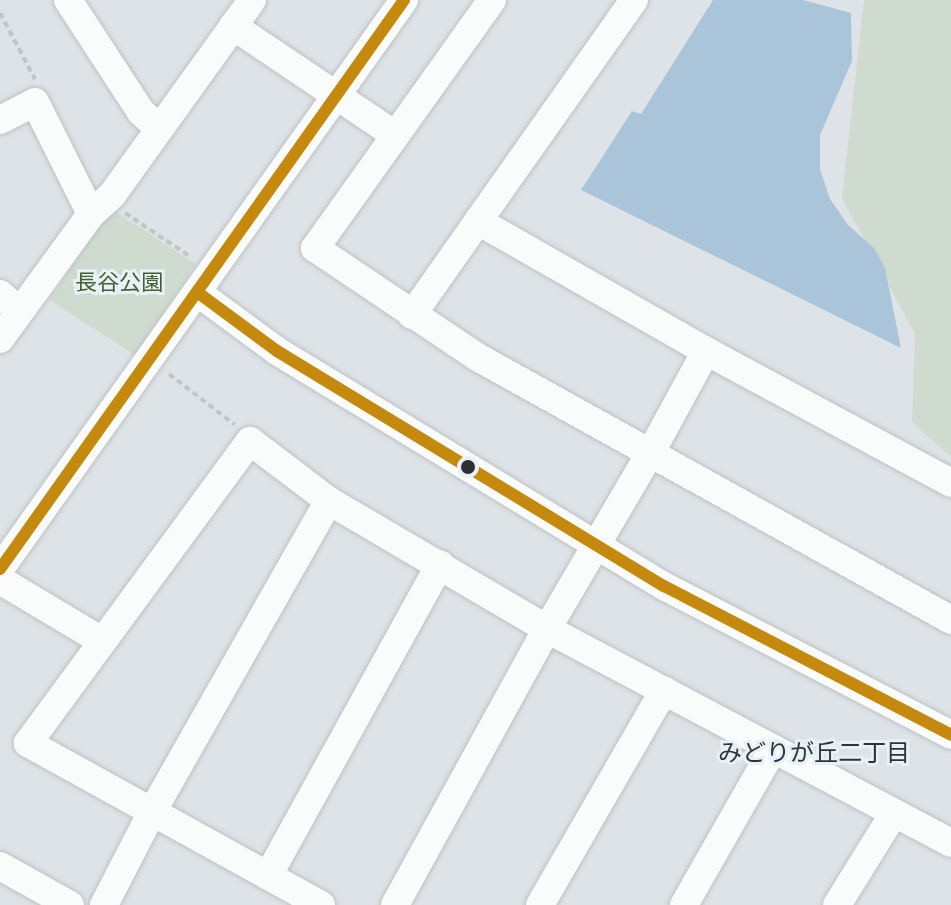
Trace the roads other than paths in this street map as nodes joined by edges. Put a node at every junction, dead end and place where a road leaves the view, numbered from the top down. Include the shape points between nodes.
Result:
1 (68, 0) edge
2 (252, 0) edge
3 (404, 0) edge
4 (492, 0) edge
5 (634, 0) edge
6 (233, 26) junction
7 (335, 97) junction
8 (0, 120) edge
9 (160, 129) junction
10 (395, 135) junction
11 (91, 214) junction
12 (478, 221) junction
13 (197, 292) junction
14 (9, 303) edge
15 (412, 315) junction
16 (0, 339) edge
17 (706, 351) junction
18 (651, 452) junction
19 (951, 483) edge
20 (329, 501) junction
21 (596, 545) junction
22 (440, 564) junction
23 (0, 569) edge
24 (0, 580) edge
25 (951, 620) edge
26 (547, 629) junction
27 (102, 641) junction
28 (664, 690) junction
29 (951, 735) edge
30 (773, 749) junction
31 (152, 812) junction
32 (894, 813) junction
33 (951, 843) edge
34 (0, 866) edge
35 (268, 876) junction
36 (70, 905) edge
37 (104, 905) edge
38 (321, 905) edge
39 (395, 905) edge
40 (540, 905) edge
41 (684, 905) edge
42 (837, 905) edge

1 - 9 street via 141,112
2 - 6 street
3 - 7 street
4 - 10 street
5 - 12 street
6 - 7 street
6 - 9 street
7 - 10 street
7 - 13 street
8 - 11 street via 35,102
9 - 11 street via 112,195
10 - 15 street via 315,248
11 - 14 street
12 - 15 street
12 - 17 street
13 - 21 street via 277,351
13 - 23 street
14 - 16 street
15 - 18 street
17 - 18 street
17 - 19 street
18 - 21 street
18 - 25 street
20 - 22 street
20 - 27 street via 250,441
20 - 31 street
21 - 26 street
21 - 29 street via 664,586
22 - 26 street
22 - 35 street
24 - 27 street
26 - 28 street
26 - 39 street
27 - 31 street via 28,743
28 - 30 street
28 - 40 street
30 - 32 street
30 - 41 street
31 - 35 street
31 - 37 street
32 - 33 street
32 - 42 street
34 - 36 street
35 - 38 street

